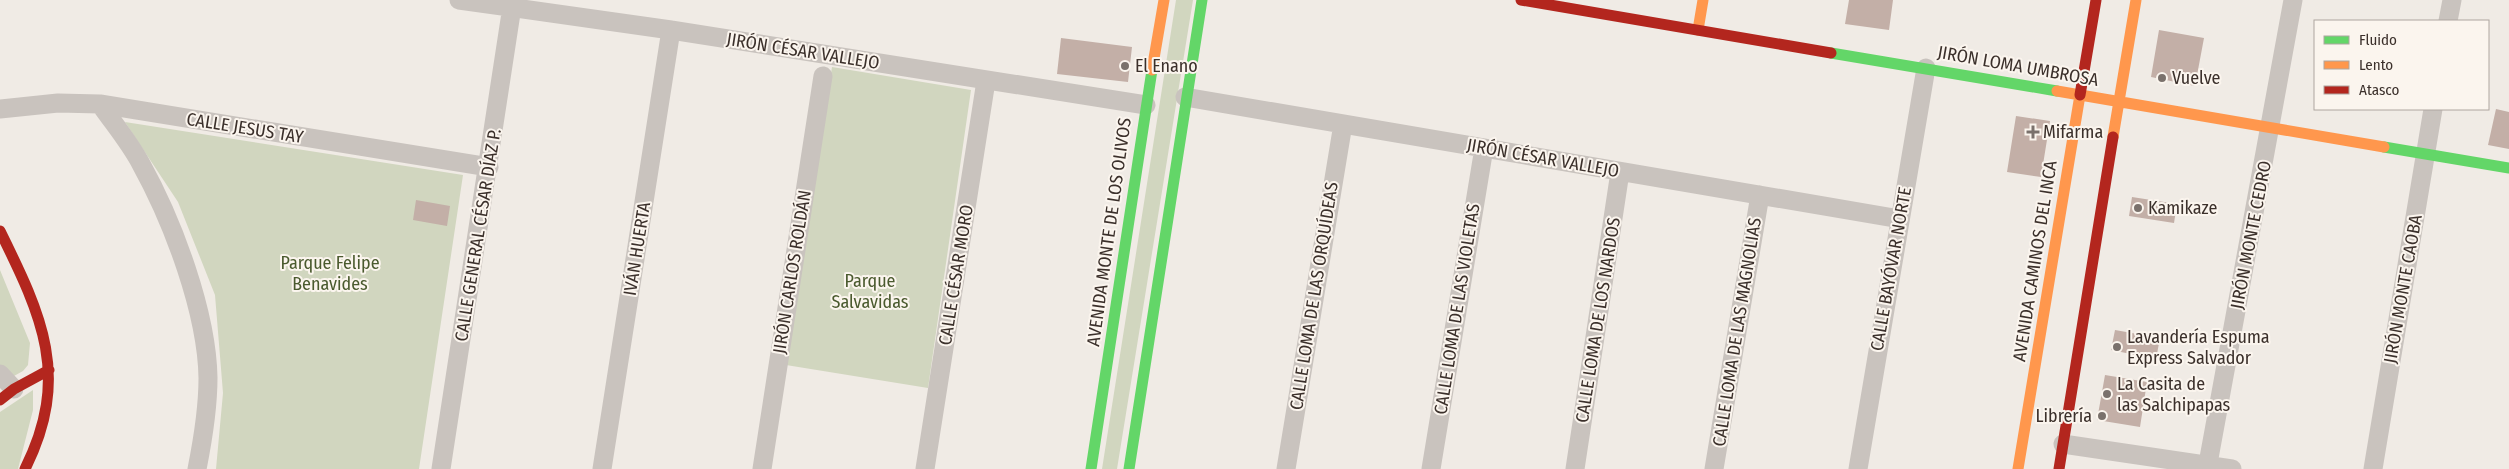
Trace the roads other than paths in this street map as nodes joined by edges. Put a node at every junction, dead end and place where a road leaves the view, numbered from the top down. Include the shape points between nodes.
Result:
1 (459, 0) edge
2 (1164, 0) edge
3 (1202, 0) edge
4 (1521, 0) edge
5 (1703, 0) edge
6 (2096, 0) edge
7 (2136, 0) edge
8 (2293, 0) edge
9 (2452, 0) edge
10 (513, 4) edge
11 (2448, 20) edge
12 (671, 30) junction
13 (1698, 30) junction
14 (1926, 68) junction
15 (823, 76) dead end
16 (986, 81) junction
17 (2080, 94) junction
18 (1186, 97) junction
19 (2120, 101) junction
20 (100, 104) junction
21 (1146, 105) junction
22 (0, 109) edge
23 (2433, 110) edge
24 (1342, 124) junction
25 (2271, 127) junction
26 (1484, 148) junction
27 (2426, 153) junction
28 (489, 167) junction
29 (2509, 168) edge
30 (1620, 172) junction
31 (1760, 196) junction
32 (1900, 219) junction
33 (0, 231) edge
34 (49, 370) junction
35 (0, 374) edge
36 (7, 394) edge
37 (2063, 444) junction
38 (2207, 467) edge
39 (25, 469) edge
40 (197, 469) edge
41 (441, 469) edge
42 (602, 469) edge
43 (762, 469) edge
44 (925, 469) edge
45 (1091, 469) edge
46 (1130, 469) edge
47 (1286, 469) edge
48 (1431, 469) edge
49 (1575, 469) edge
50 (1714, 469) edge
51 (1858, 469) edge
52 (2018, 469) edge
53 (2059, 469) edge
54 (2232, 469) edge
55 (2373, 469) edge

1 - 10 street, JIRÓN CÉSAR VALLEJO
2 - 21 street, AVENIDA MONTE DE LOS OLIVOS
3 - 18 street
4 - 13 street, JIRÓN LOMA UMBROSA
5 - 13 street
6 - 17 street, AVENIDA CAMINOS DEL INCA
7 - 19 street
8 - 25 street, JIRÓN MONTE CEDRO
9 - 11 street
10 - 12 street, JIRÓN CÉSAR VALLEJO
10 - 28 street, CALLE GENERAL CÉSAR DÍAZ P.
12 - 16 street, JIRÓN CÉSAR VALLEJO
12 - 42 street, IVÁN HUERTA
13 - 14 street, JIRÓN LOMA UMBROSA
14 - 17 street, JIRÓN LOMA UMBROSA
14 - 32 street, CALLE BAYÓVAR NORTE
15 - 43 street, JIRÓN CARLOS ROLDÁN
16 - 21 street, JIRÓN CÉSAR VALLEJO
16 - 44 street, CALLE CÉSAR MORO
17 - 19 street, JIRÓN LOMA UMBROSA
17 - 52 street, AVENIDA CAMINOS DEL INCA
18 - 24 street, JIRÓN CÉSAR VALLEJO
18 - 46 street
19 - 25 street, JIRÓN LOMA UMBROSA
19 - 37 street
20 - 22 street, CALLE JESUS TAY via 58,103
20 - 28 street, CALLE JESUS TAY
20 - 40 street via 141,163 164,212 201,323 208,377 206,424
21 - 45 street, AVENIDA MONTE DE LOS OLIVOS
23 - 27 street, JIRÓN MONTE CAOBA
24 - 26 street, JIRÓN CÉSAR VALLEJO
24 - 47 street, CALLE LOMA DE LAS ORQUÍDEAS
25 - 27 street, JIRÓN LOMA UMBROSA
25 - 38 street, JIRÓN MONTE CEDRO
26 - 30 street, JIRÓN CÉSAR VALLEJO
26 - 48 street, CALLE LOMA DE LAS VIOLETAS
27 - 29 street, JIRÓN LOMA UMBROSA
27 - 55 street, JIRÓN MONTE CAOBA
28 - 41 street, CALLE GENERAL CÉSAR DÍAZ P.
30 - 31 street, JIRÓN CÉSAR VALLEJO
30 - 49 street, CALLE LOMA DE LOS NARDOS
31 - 32 street, JIRÓN CÉSAR VALLEJO
31 - 50 street, CALLE LOMA DE LAS MAGNOLIAS
32 - 51 street, CALLE BAYÓVAR NORTE
33 - 34 street via 43,329
34 - 36 street
34 - 39 street via 44,425 36,450
35 - 36 street
37 - 38 street
37 - 53 street
38 - 54 street

